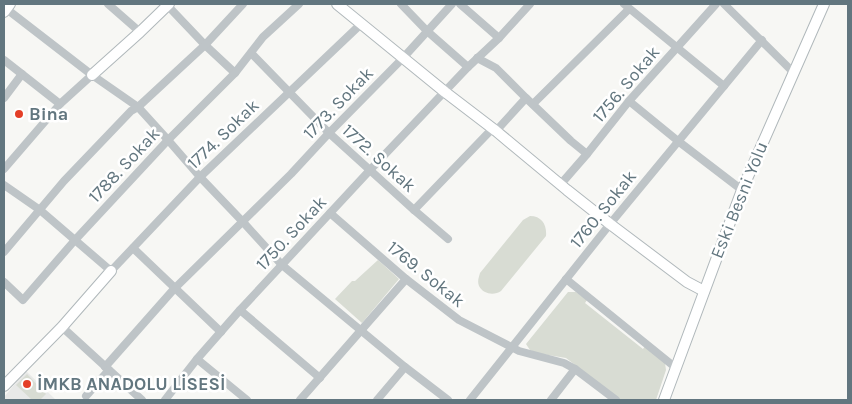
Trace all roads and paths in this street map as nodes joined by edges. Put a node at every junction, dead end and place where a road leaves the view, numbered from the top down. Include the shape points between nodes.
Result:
1 (108, 4) edge
2 (243, 4) edge
3 (299, 4) edge
4 (336, 4) edge
5 (401, 4) edge
6 (452, 4) edge
7 (460, 4) edge
8 (530, 4) edge
9 (716, 4) edge
10 (724, 4) edge
11 (824, 4) edge
12 (168, 5) edge
13 (626, 6) edge
14 (6, 8) edge
15 (361, 24) junction
16 (427, 31) junction
17 (140, 32) junction
18 (499, 38) junction
19 (762, 40) junction
20 (205, 45) junction
21 (677, 47) junction
22 (251, 53) junction
23 (402, 58) junction
24 (477, 58) junction
25 (4, 60) edge
26 (468, 66) junction
27 (793, 72) junction
28 (22, 74) junction
29 (235, 74) junction
30 (92, 75) junction
31 (724, 86) junction
32 (289, 92) junction
33 (445, 92) junction
34 (4, 98) edge
35 (526, 98) junction
36 (629, 101) junction
37 (60, 104) junction
38 (533, 104) junction
39 (138, 107) junction
40 (494, 129) junction
41 (329, 133) junction
42 (168, 140) junction
43 (678, 141) junction
44 (587, 154) junction
45 (4, 170) edge
46 (370, 170) junction
47 (200, 177) junction
48 (4, 185) edge
49 (560, 185) junction
50 (742, 190) junction
51 (40, 210) junction
52 (414, 210) junction
53 (330, 213) junction
54 (243, 222) junction
55 (610, 224) junction
56 (448, 239) dead end
57 (75, 240) junction
58 (133, 248) junction
59 (4, 252) edge
60 (282, 265) junction
61 (111, 271) junction
62 (406, 279) junction
63 (566, 279) junction
64 (4, 282) edge
65 (174, 289) junction
66 (704, 291) junction
67 (240, 310) junction
68 (62, 327) junction
69 (361, 331) junction
70 (221, 332) junction
71 (511, 347) junction
72 (197, 359) junction
73 (404, 367) junction
74 (676, 368) junction
75 (107, 369) junction
76 (575, 369) junction
77 (320, 378) junction
78 (4, 386) edge
79 (86, 396) dead end
80 (142, 400) edge
81 (165, 400) edge
82 (246, 400) edge
83 (300, 400) edge
84 (377, 400) edge
85 (448, 400) edge
86 (470, 400) edge
87 (552, 400) edge
88 (616, 400) edge
89 (664, 400) edge

1 - 17 street
2 - 20 street
3 - 22 street, 1788. Sokak via 263,37
4 - 15 street
5 - 16 street
6 - 16 street, 1773. Sokak
7 - 18 street
8 - 18 street, 1750. Sokak
9 - 21 street, 1756. Sokak
10 - 19 street
11 - 27 street, Eski Besni Yolu
12 - 17 street
12 - 20 street
13 - 21 street
13 - 38 street
14 - 30 street
15 - 23 street
15 - 32 street, 1774. Sokak
16 - 23 street, 1773. Sokak
16 - 26 street
17 - 30 street
18 - 24 street, 1750. Sokak
19 - 27 street
19 - 31 street, 1760. Sokak
20 - 29 street
20 - 39 street
21 - 31 street
21 - 36 street, 1756. Sokak
22 - 29 street, 1788. Sokak
22 - 32 street, 1772. Sokak
23 - 33 street
23 - 41 street, 1773. Sokak
24 - 26 street, 1750. Sokak
24 - 35 street via 496,68
25 - 28 street
26 - 33 street, 1750. Sokak
27 - 50 street, Eski Besni Yolu
28 - 34 street
28 - 37 street
29 - 42 street, 1788. Sokak
30 - 37 street
30 - 39 street
31 - 43 street, 1760. Sokak
32 - 41 street, 1772. Sokak
32 - 47 street, 1774. Sokak
33 - 40 street
33 - 46 street, 1750. Sokak
35 - 38 street
35 - 40 street
36 - 43 street
36 - 44 street, 1756. Sokak
37 - 45 street
38 - 44 street
39 - 42 street
39 - 51 street via 64,181
40 - 49 street
40 - 52 street
41 - 46 street, 1772. Sokak
41 - 54 street, 1773. Sokak
42 - 47 street
42 - 57 street, 1788. Sokak
43 - 50 street
43 - 55 street, 1760. Sokak
44 - 49 street, 1756. Sokak
46 - 52 street, 1772. Sokak
46 - 53 street, 1750. Sokak
47 - 54 street
47 - 58 street, 1774. Sokak
48 - 51 street
49 - 55 street
50 - 66 street, Eski Besni Yolu
51 - 57 street
51 - 59 street
52 - 56 street, 1772. Sokak
53 - 60 street, 1750. Sokak
53 - 62 street, 1769. Sokak
54 - 60 street
54 - 65 street, 1773. Sokak
55 - 63 street, 1760. Sokak
55 - 66 street via 687,282
57 - 61 street
57 - 64 street, 1788. Sokak via 23,300
58 - 61 street, 1774. Sokak
58 - 65 street
60 - 67 street, 1750. Sokak
60 - 69 street
61 - 68 street
62 - 69 street
62 - 71 street, 1769. Sokak via 459,320
63 - 71 street, 1760. Sokak
63 - 74 street
65 - 70 street
65 - 75 street, 1773. Sokak
66 - 74 street, Eski Besni Yolu
67 - 70 street, 1750. Sokak
67 - 77 street
68 - 75 street
68 - 78 street
69 - 73 street
69 - 77 street
70 - 72 street, 1750. Sokak
71 - 76 street, 1769. Sokak
71 - 86 street, 1760. Sokak
72 - 81 street, 1750. Sokak
72 - 82 street
73 - 84 street
73 - 85 street
74 - 89 street, Eski Besni Yolu
75 - 79 street, 1773. Sokak
75 - 80 street
76 - 87 street
76 - 88 street, 1769. Sokak
77 - 83 street

